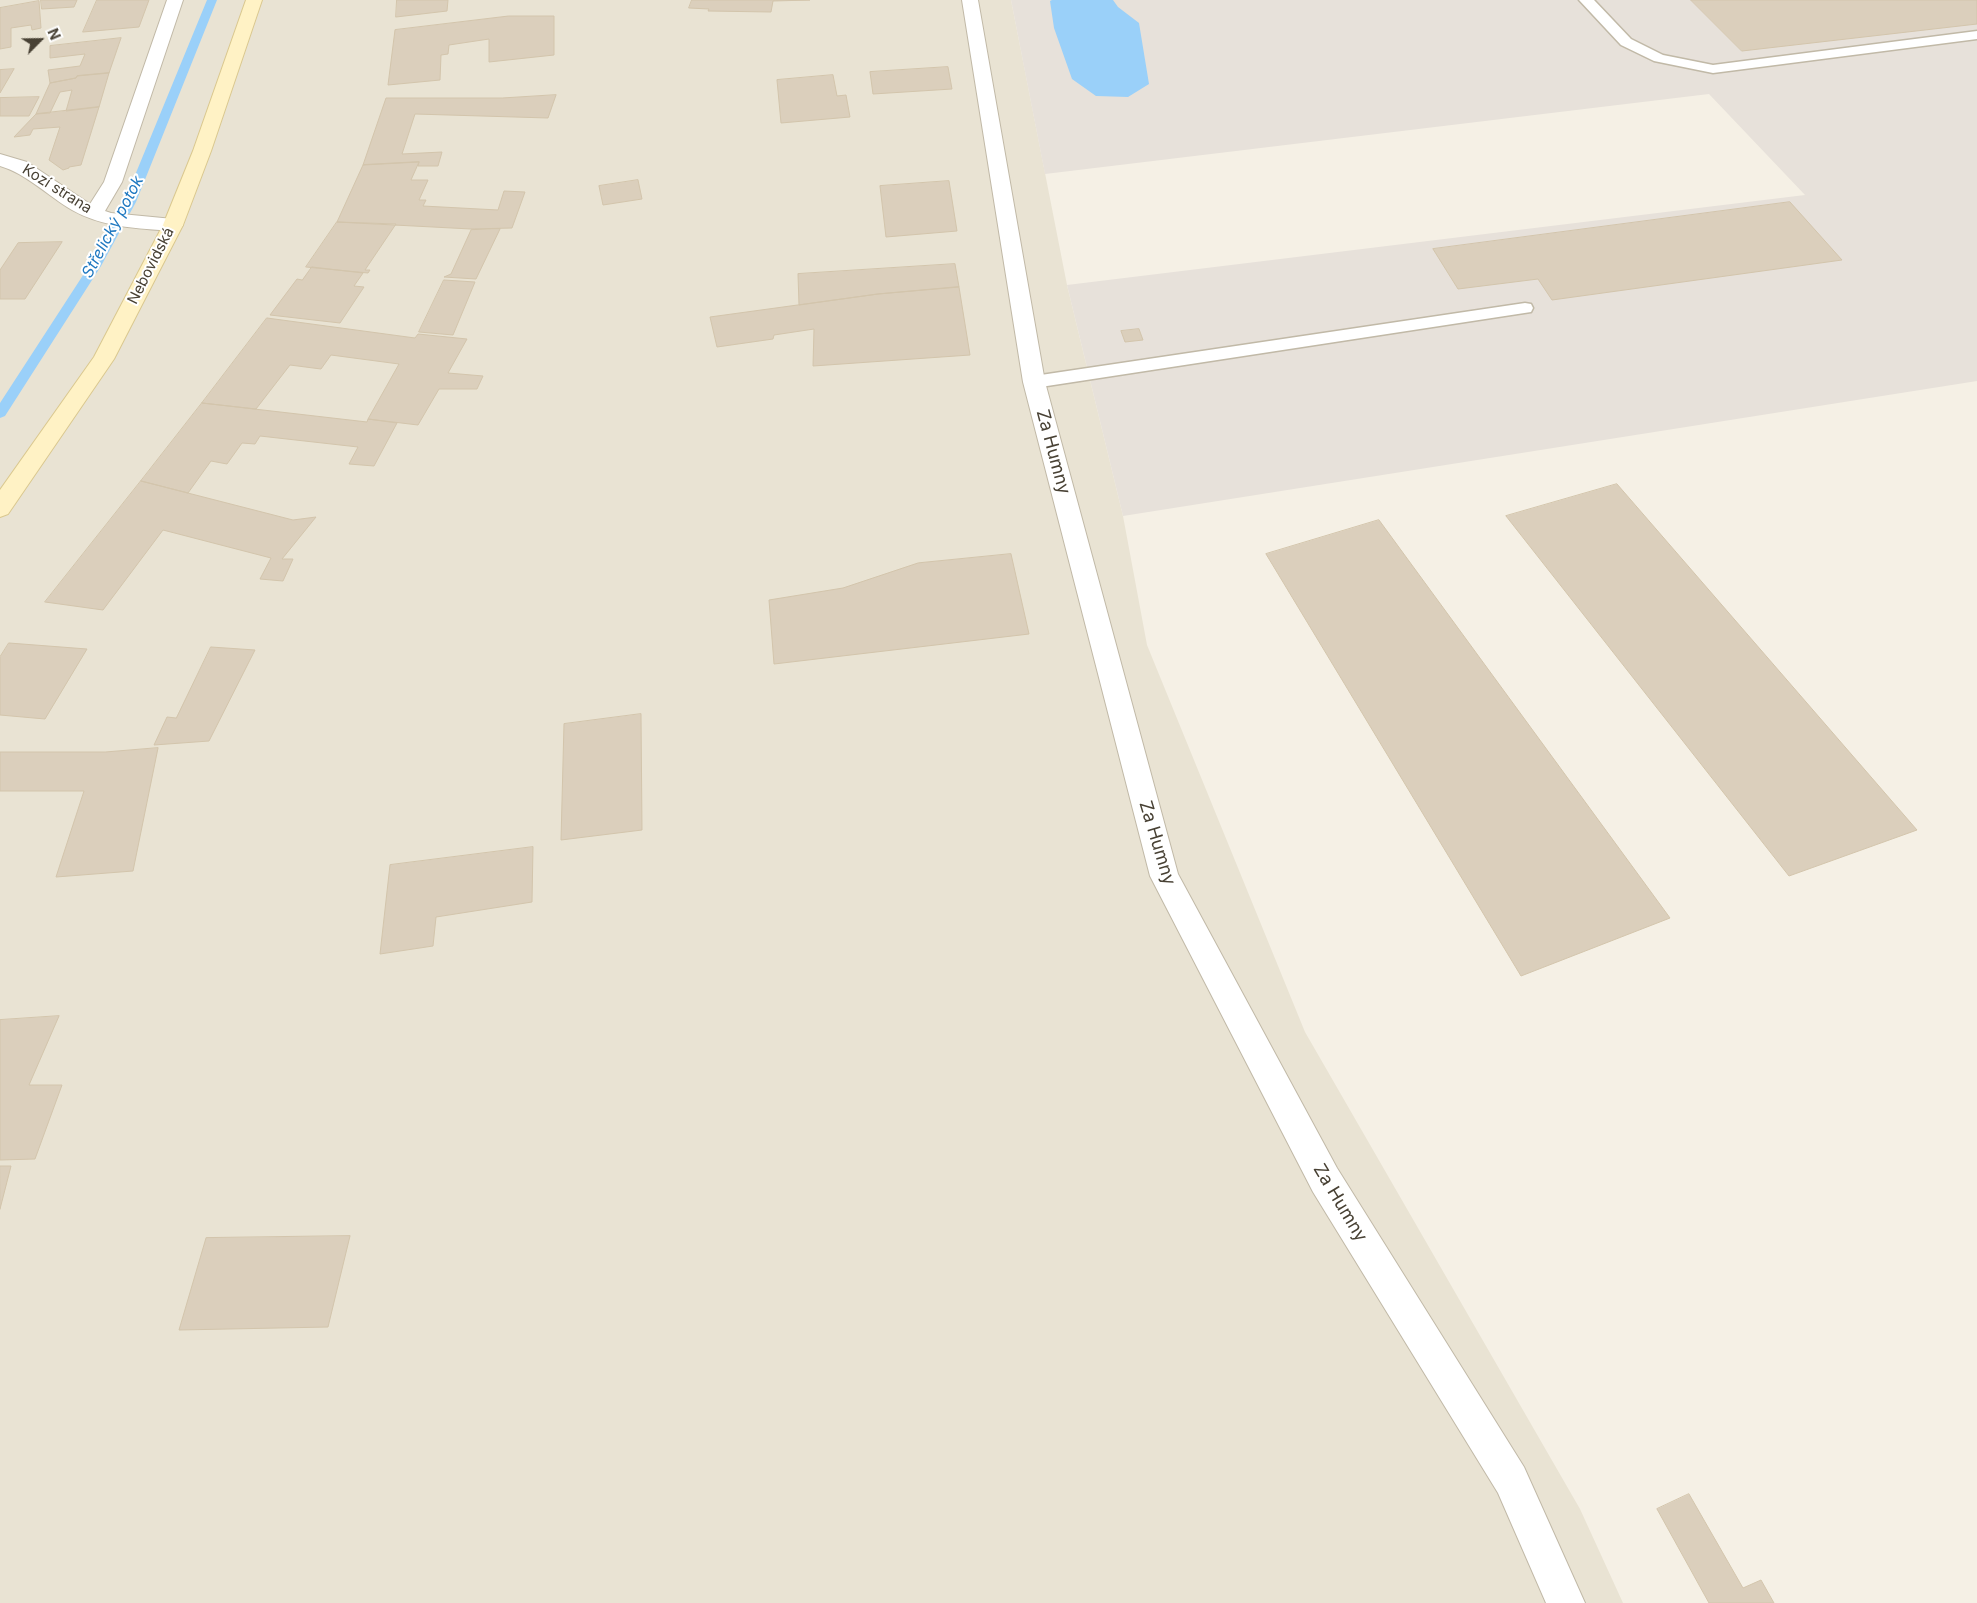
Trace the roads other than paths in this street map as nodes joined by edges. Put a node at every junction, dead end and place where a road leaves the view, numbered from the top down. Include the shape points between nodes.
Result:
1 (175, 0) edge
2 (254, 0) edge
3 (970, 0) edge
4 (1586, 0) edge
5 (1977, 35) edge
6 (0, 160) edge
7 (100, 216) junction
8 (173, 225) junction
9 (1525, 308) dead end
10 (1034, 382) junction
11 (0, 508) edge
12 (1566, 1603) edge

1 - 7 street
2 - 8 street, Nebovidská via 202,152
3 - 10 street, Za Humny
4 - 5 lane via 1626,42 1659,58 1713,69
6 - 7 street, Kozí strana via 20,166 79,206
7 - 8 street, Kozí strana via 136,223
8 - 11 street, Nebovidská via 103,360
9 - 10 lane
10 - 12 street, Za Humny via 1164,876 1325,1180 1511,1480

